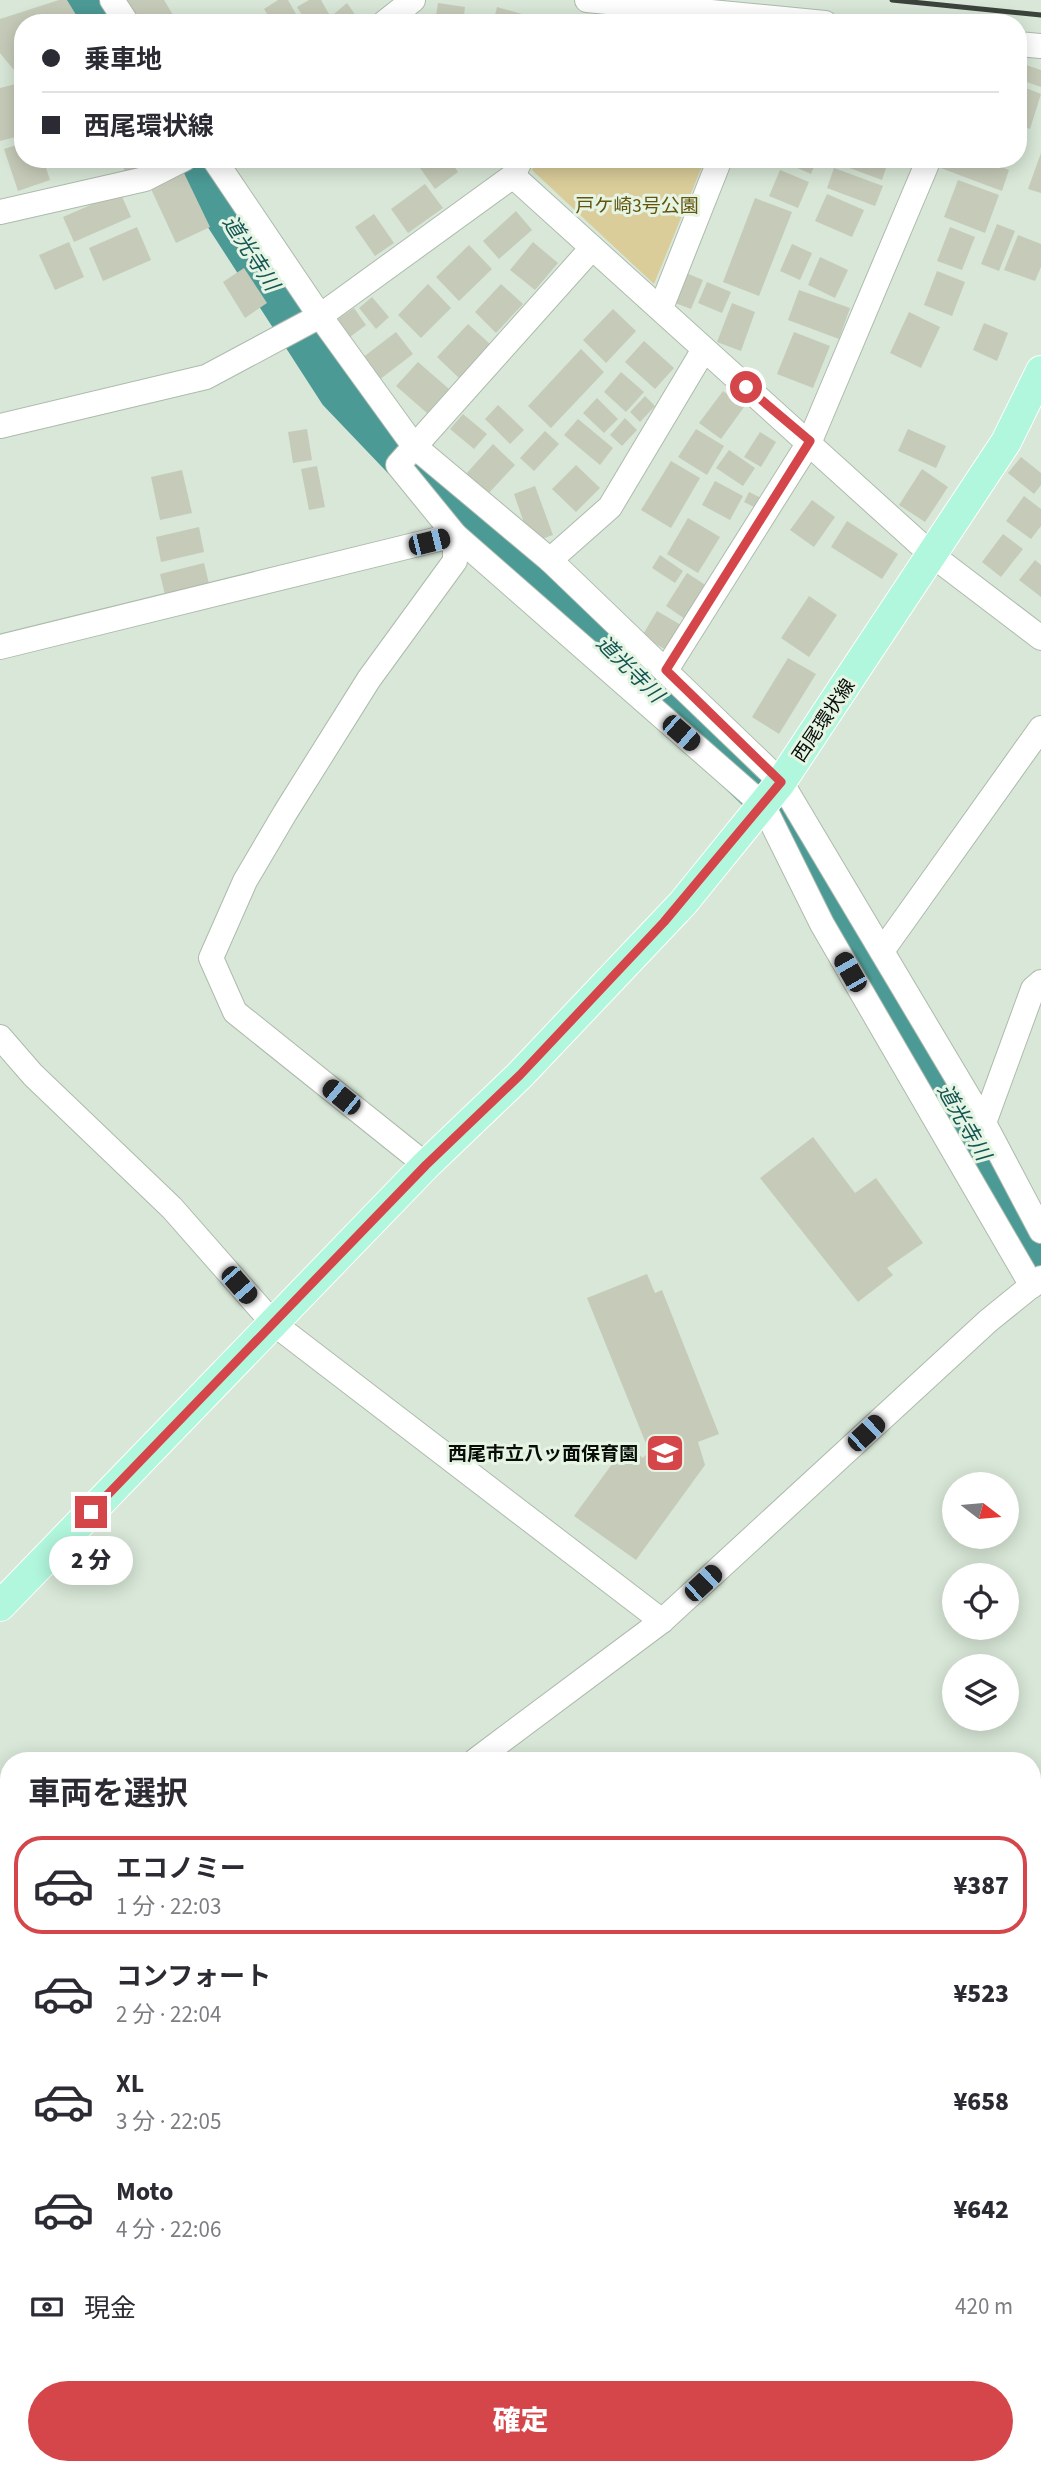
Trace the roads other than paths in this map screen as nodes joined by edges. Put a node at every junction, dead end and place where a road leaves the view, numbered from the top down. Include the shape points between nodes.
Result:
1 (413, 0) edge
2 (587, 0) edge
3 (596, 1) edge
4 (395, 14) edge
5 (718, 14) edge
6 (166, 168) edge
7 (220, 168) edge
8 (517, 168) edge
9 (716, 168) edge
10 (925, 168) edge
11 (0, 212) edge
12 (592, 248) junction
13 (661, 308) junction
14 (319, 316) junction
15 (703, 351) junction
16 (1041, 371) edge
17 (0, 426) edge
18 (810, 441) junction
19 (408, 453) junction
20 (456, 535) junction
21 (932, 555) junction
22 (550, 560) junction
23 (1041, 638) edge
24 (0, 647) edge
25 (666, 670) junction
26 (1041, 728) edge
27 (772, 794) junction
28 (882, 951) junction
29 (1041, 982) edge
30 (0, 1037) edge
31 (984, 1123) junction
32 (426, 1165) junction
33 (1041, 1231) edge
34 (1035, 1283) edge
35 (272, 1323) junction
36 (0, 1606) edge
37 (662, 1621) junction
38 (487, 1752) edge

1 - 4 street
2 - 3 street
3 - 5 street
6 - 11 street via 145,179
7 - 14 street
8 - 12 street
8 - 14 street
9 - 13 street
10 - 18 street
12 - 13 street
12 - 19 street
13 - 15 street
14 - 17 street via 206,377
14 - 19 street
15 - 18 street
15 - 22 street via 610,507
16 - 21 main road, 西尾環状線 via 1006,442
18 - 21 street
18 - 25 street
19 - 20 street
19 - 22 street
20 - 24 street
20 - 27 street
20 - 32 street via 455,561 369,679 285,813 245,881 211,958 235,1012
21 - 23 street
21 - 27 main road, 西尾環状線
22 - 25 street
25 - 27 street
26 - 28 street
27 - 28 street
27 - 32 main road, 西尾環状線 via 682,903 520,1075
27 - 34 street via 822,924
28 - 31 street
29 - 31 street via 1033,989
30 - 35 street via 33,1076 172,1208
31 - 33 street
32 - 35 main road, 西尾環状線
34 - 37 street
35 - 36 main road, 西尾環状線
35 - 37 street
37 - 38 street

